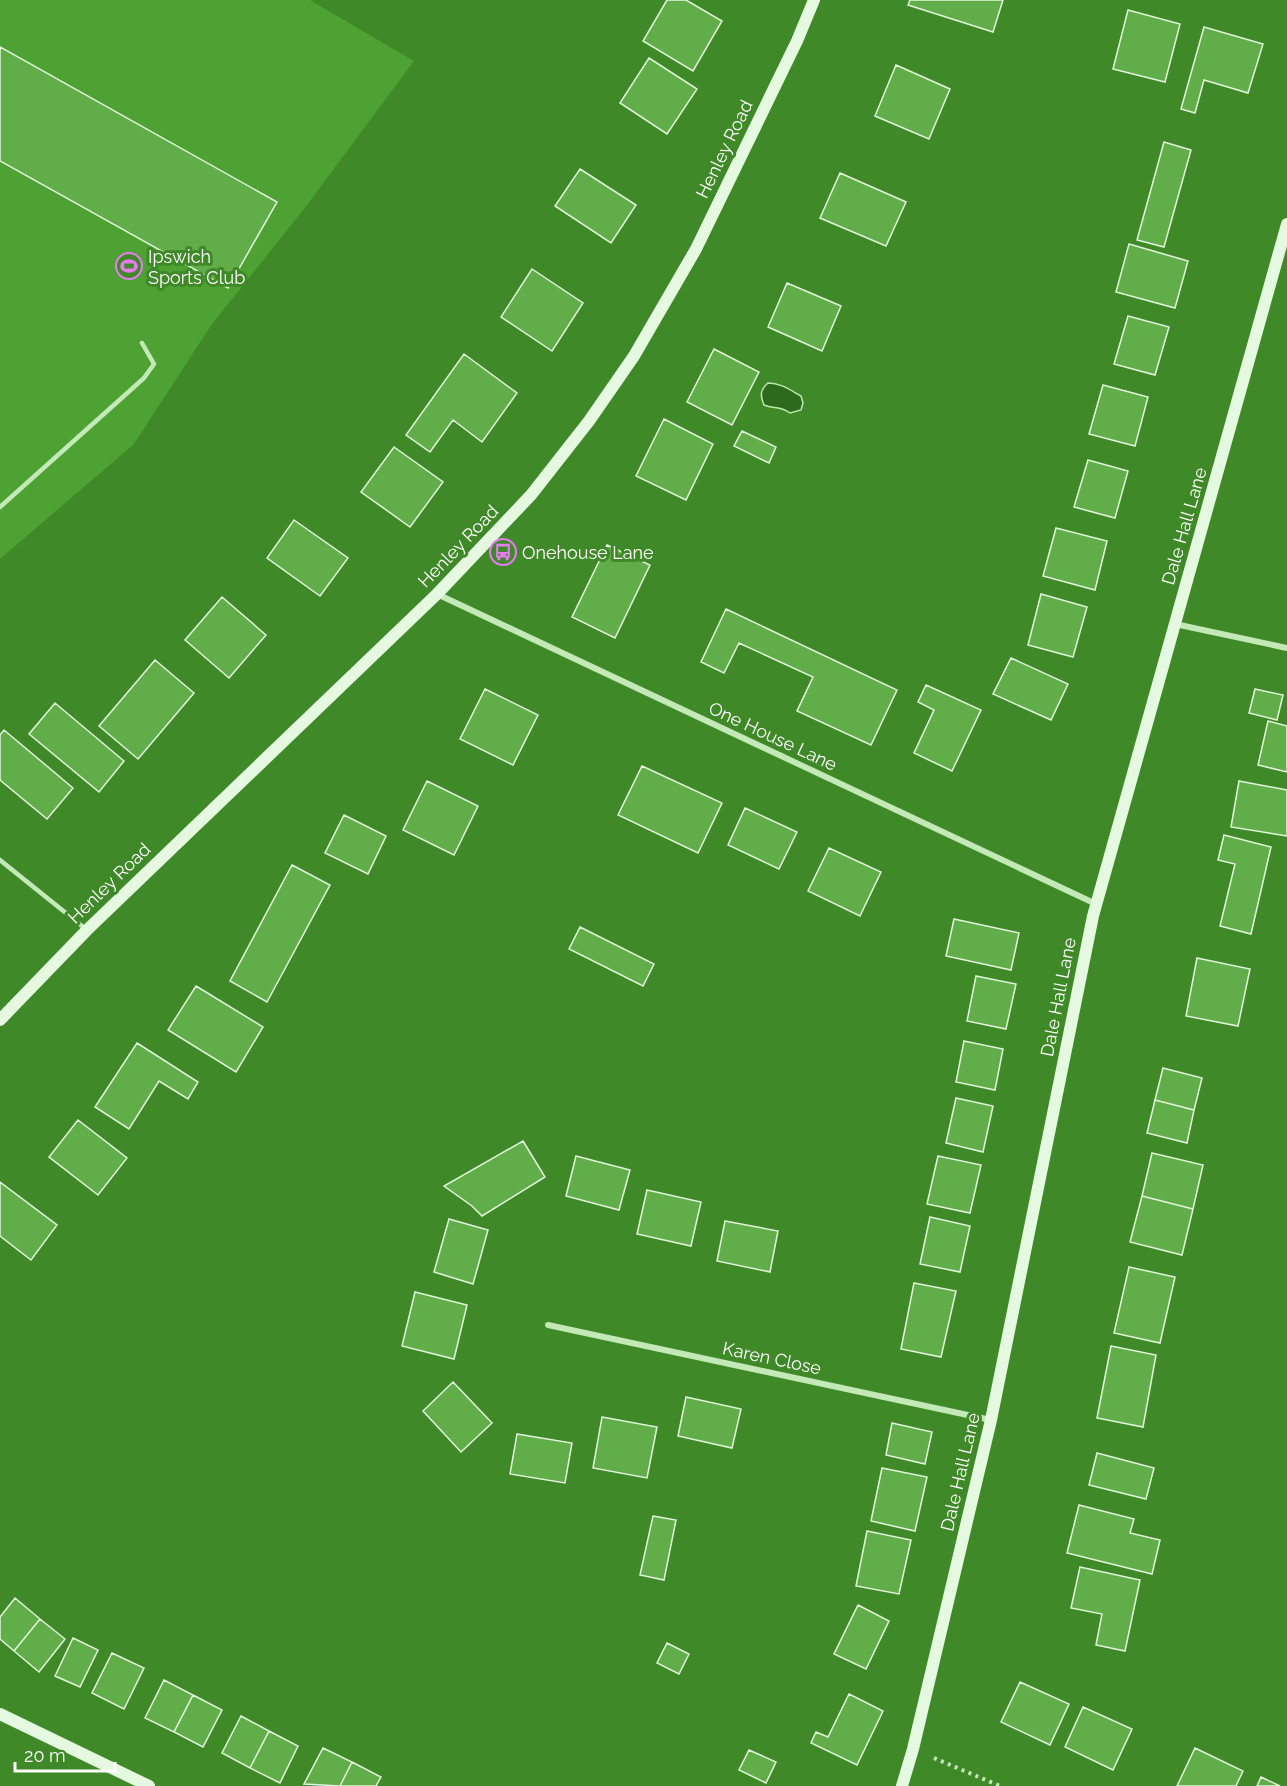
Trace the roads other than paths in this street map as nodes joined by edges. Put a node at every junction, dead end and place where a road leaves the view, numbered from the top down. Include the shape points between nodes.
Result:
1 (813, 0) edge
2 (1287, 224) edge
3 (142, 343) dead end
4 (0, 507) edge
5 (437, 594) junction
6 (1175, 624) junction
7 (1287, 648) edge
8 (0, 860) edge
9 (1097, 905) junction
10 (87, 930) junction
11 (0, 1020) edge
12 (548, 1326) dead end
13 (991, 1420) junction
14 (0, 1714) edge
15 (149, 1786) edge
16 (902, 1786) edge

1 - 5 street, Henley Road via 696,249 634,356 531,495
2 - 6 street, Dale Hall Lane
3 - 4 lane via 153,364 144,378
5 - 9 street, One House Lane
5 - 10 street, Henley Road
6 - 7 street
6 - 9 street, Dale Hall Lane
8 - 10 lane
9 - 13 street, Dale Hall Lane
10 - 11 street, Henley Road
12 - 13 street, Karen Close
13 - 16 street, Dale Hall Lane
14 - 15 street

